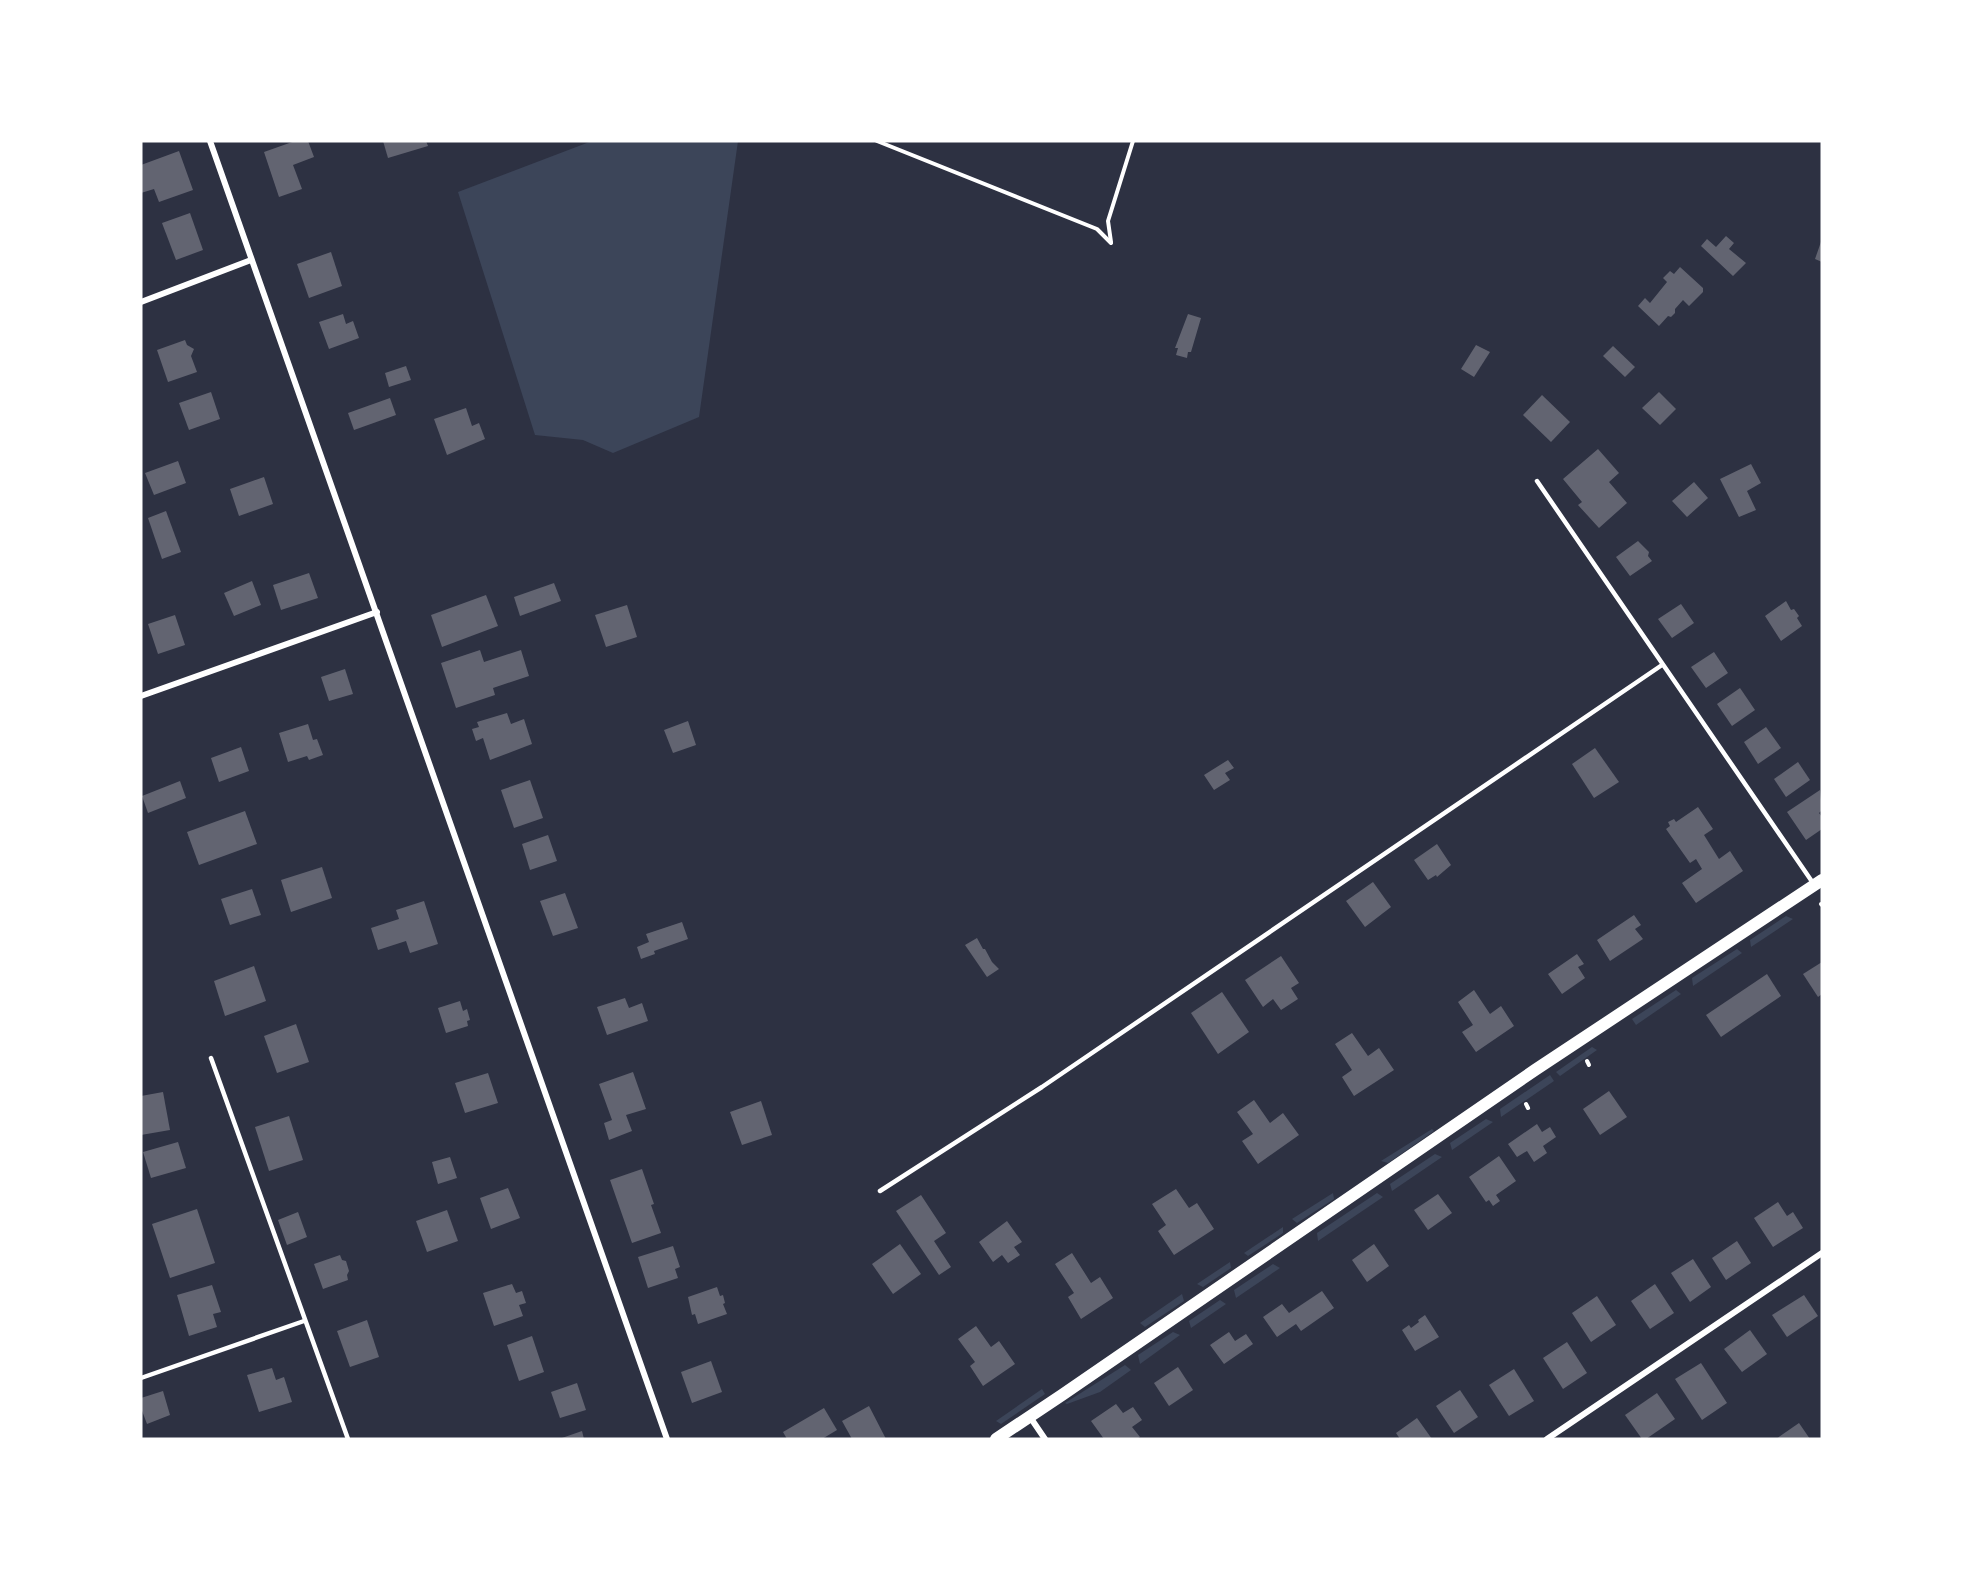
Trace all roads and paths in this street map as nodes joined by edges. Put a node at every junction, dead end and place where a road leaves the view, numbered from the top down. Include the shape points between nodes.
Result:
1 (210, 141) edge
2 (877, 141) edge
3 (1134, 141) edge
4 (251, 260) junction
5 (141, 302) edge
6 (1537, 481) dead end
7 (377, 612) junction
8 (1662, 665) junction
9 (141, 696) edge
10 (1819, 882) edge
11 (211, 1058) dead end
12 (880, 1191) dead end
13 (1822, 1253) edge
14 (304, 1321) junction
15 (141, 1378) edge
16 (1030, 1417) junction
17 (348, 1439) edge
18 (667, 1439) edge
19 (996, 1439) edge
20 (1045, 1439) edge
21 (1547, 1439) edge

1 - 4 street
2 - 3 path via 1097,229 1111,243 1108,221
4 - 5 street
4 - 7 street
6 - 8 lane
7 - 9 street
7 - 18 street
8 - 10 lane
8 - 12 lane via 1042,1087
10 - 16 main road via 1535,1070
11 - 14 lane
13 - 21 street
14 - 15 lane
14 - 17 lane
16 - 19 main road
16 - 20 street

